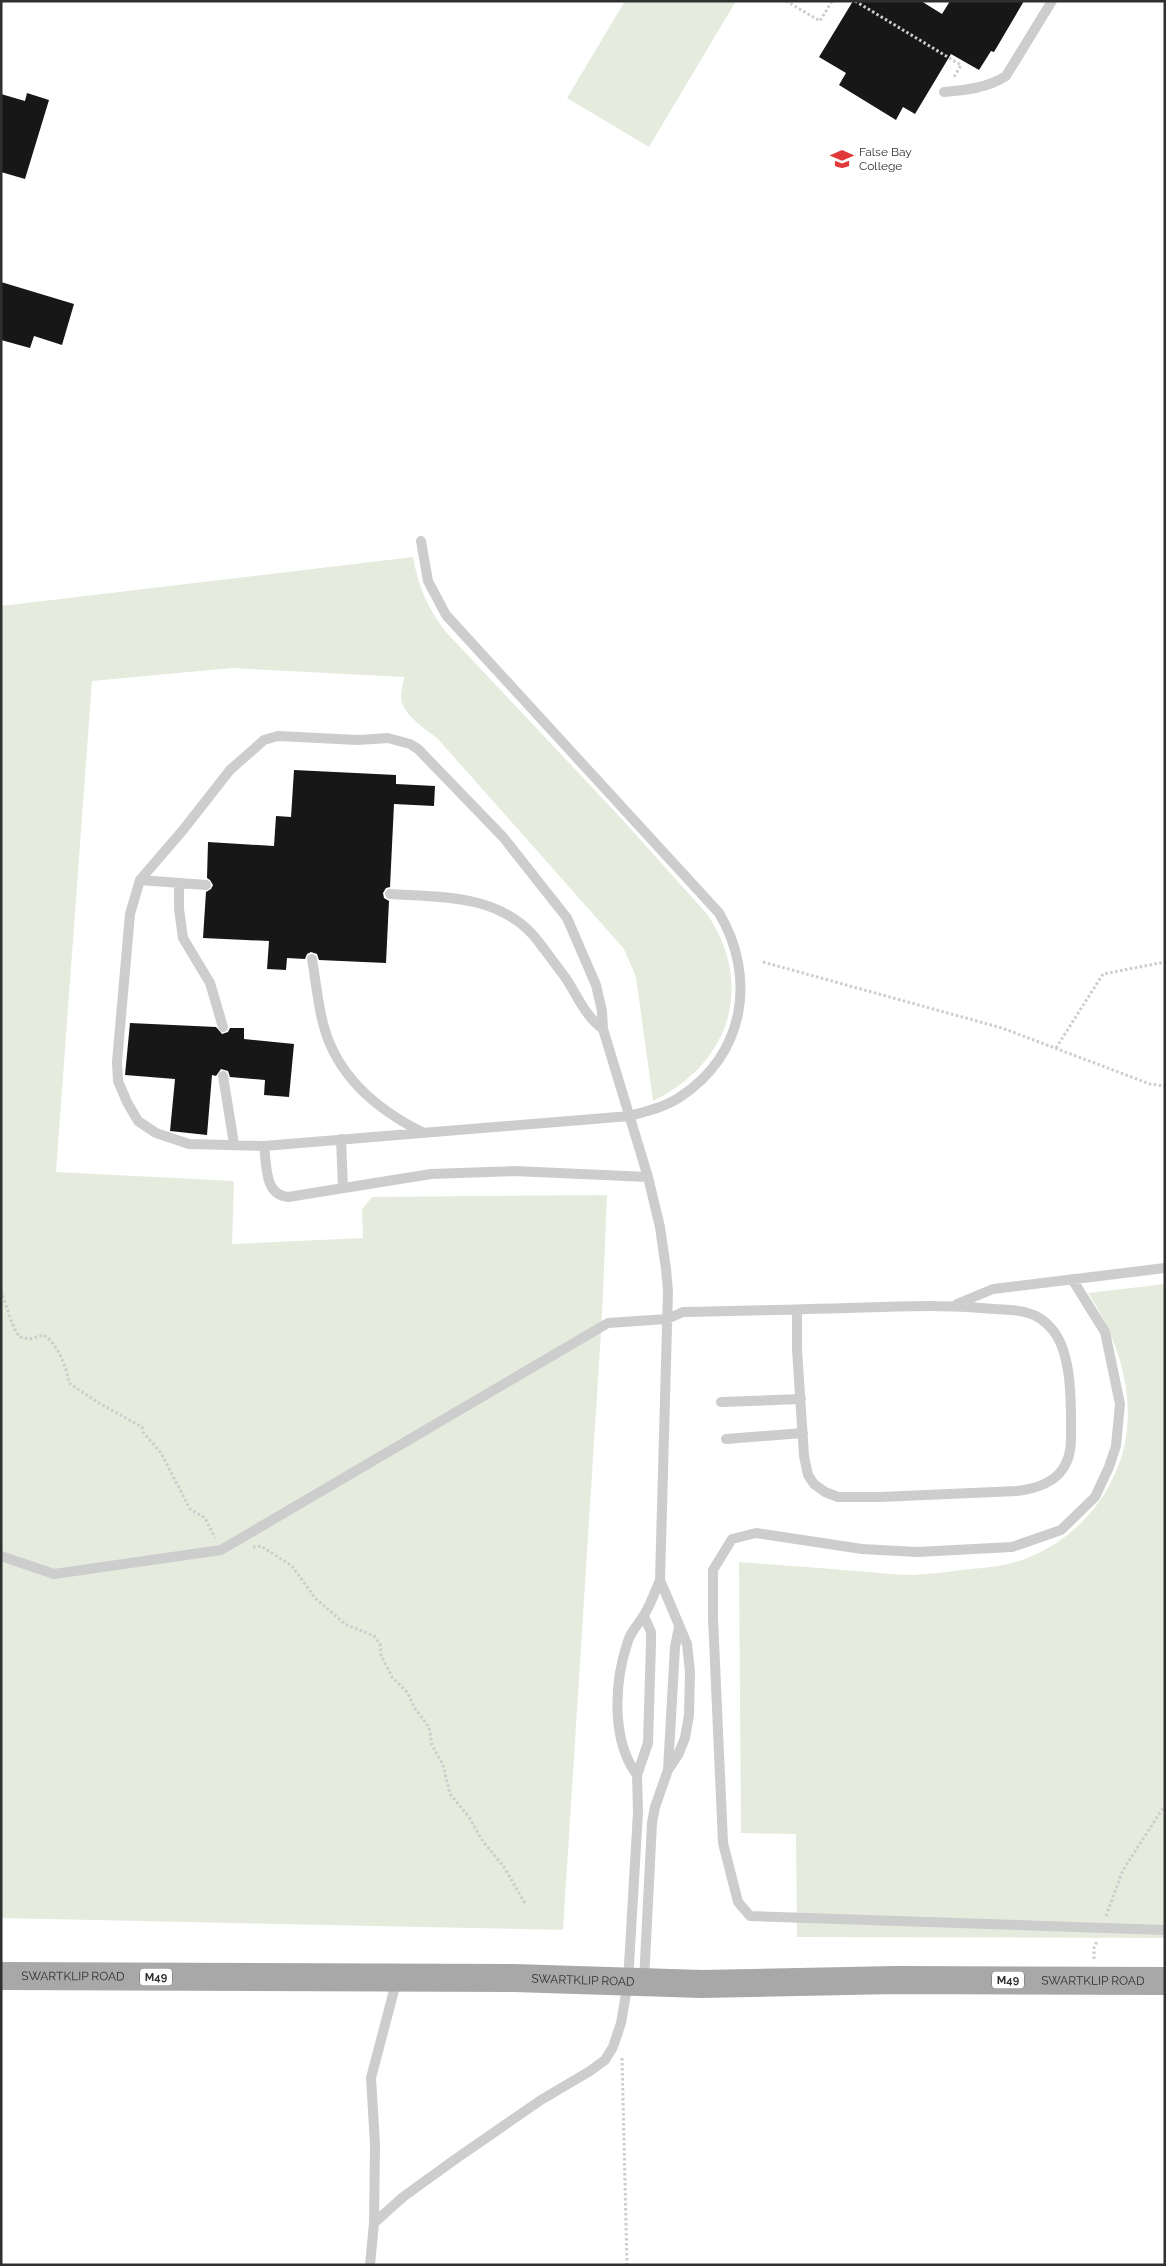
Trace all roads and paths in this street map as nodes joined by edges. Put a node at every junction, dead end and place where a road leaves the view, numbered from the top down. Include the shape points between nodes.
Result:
1 (786, 1) edge
2 (832, 1) edge
3 (1052, 1) edge
4 (857, 2) edge
5 (944, 92) joint
6 (422, 541) dead end
7 (140, 880) junction
8 (179, 882) junction
9 (206, 885) dead end
10 (390, 894) dead end
11 (312, 959) dead end
12 (763, 962) dead end
13 (1165, 962) edge
14 (223, 1027) dead end
15 (603, 1029) junction
16 (1056, 1048) junction
17 (223, 1076) dead end
18 (1165, 1086) edge
19 (630, 1116) junction
20 (425, 1134) junction
21 (341, 1139) junction
22 (234, 1144) junction
23 (264, 1146) junction
24 (648, 1177) junction
25 (343, 1188) junction
26 (1165, 1268) edge
27 (1072, 1279) junction
28 (1, 1291) edge
29 (955, 1305) junction
30 (797, 1310) junction
31 (667, 1319) junction
32 (801, 1399) junction
33 (721, 1402) dead end
34 (803, 1433) junction
35 (726, 1439) dead end
36 (221, 1550) junction
37 (1, 1556) edge
38 (660, 1580) junction
39 (644, 1616) junction
40 (679, 1627) junction
41 (668, 1770) junction
42 (637, 1776) junction
43 (1165, 1805) edge
44 (526, 1905) dead end
45 (1102, 1928) junction
46 (1165, 1930) edge
47 (1, 1976) edge
48 (397, 1978) junction
49 (1095, 1981) junction
50 (1165, 1982) edge
51 (636, 1983) junction
52 (621, 2023) junction
53 (374, 2223) junction
54 (370, 2265) edge
55 (626, 2265) edge

1 - 2 path via 820,21
3 - 5 lane via 1006,76 977,88
4 - 5 path via 961,65
6 - 19 lane via 428,581 446,615 710,901 733,940 740,968 741,996 736,1023 723,1052 704,1078 679,1097 666,1105
7 - 8 lane
7 - 15 lane via 230,770 264,740 278,736 400,740 418,749 503,837 567,918 596,985
7 - 22 lane via 130,914 118,1081 138,1120 156,1133 189,1144
8 - 9 lane
8 - 14 lane via 183,938 210,983
10 - 15 lane via 481,902 501,911 532,934 592,1020
11 - 20 lane via 324,1027 343,1067 376,1104
12 - 16 path via 1002,1028
13 - 16 path via 1103,974
15 - 19 lane
16 - 18 path via 1150,1084
17 - 22 lane
19 - 20 lane
19 - 24 lane
20 - 21 lane
21 - 23 lane
21 - 25 lane
22 - 23 lane
23 - 25 lane via 270,1188 280,1196
24 - 25 lane via 514,1171 431,1174
24 - 31 lane via 664,1254
26 - 27 lane
27 - 29 lane via 993,1289
27 - 45 lane via 1104,1332 1120,1404 1116,1446 1094,1497 1061,1530 1012,1547 917,1552 862,1549 756,1534 732,1539 713,1570 718,1736 723,1843 738,1902 750,1916
28 - 36 path via 14,1330 20,1338 43,1335 53,1340 67,1370 68,1383 142,1427 162,1452 190,1509 205,1518
29 - 30 lane
29 - 34 lane via 1029,1313 1051,1327 1066,1364 1071,1404 1071,1441 1057,1477 1037,1489 1017,1491 838,1497 820,1488 808,1474
30 - 31 lane via 684,1312
30 - 32 lane
31 - 36 lane via 608,1323
31 - 38 lane
32 - 33 lane
32 - 34 lane
34 - 35 lane
36 - 37 lane via 54,1574
36 - 44 path via 261,1546 292,1566 315,1598 345,1624 374,1636 392,1677 408,1693 414,1708 429,1727 432,1745 443,1765 450,1794 504,1867
38 - 39 lane
38 - 40 lane
39 - 42 lane via 650,1632 649,1711 646,1752
39 - 42 lane via 628,1641 618,1686 620,1731 627,1760
40 - 41 lane
40 - 41 lane via 689,1655 689,1714 682,1748
41 - 51 lane via 652,1823
42 - 51 lane
43 - 45 path via 1123,1870
45 - 46 lane
45 - 49 path via 1094,1948
47 - 48 main road, SWARTKLIP ROAD / M49
48 - 51 main road, SWARTKLIP ROAD / M49
48 - 53 lane via 371,2078 375,2144
49 - 50 main road, SWARTKLIP ROAD / M49
49 - 51 main road, SWARTKLIP ROAD / M49
51 - 52 lane
52 - 53 lane via 605,2060 457,2158 403,2197
52 - 55 path
53 - 54 lane

